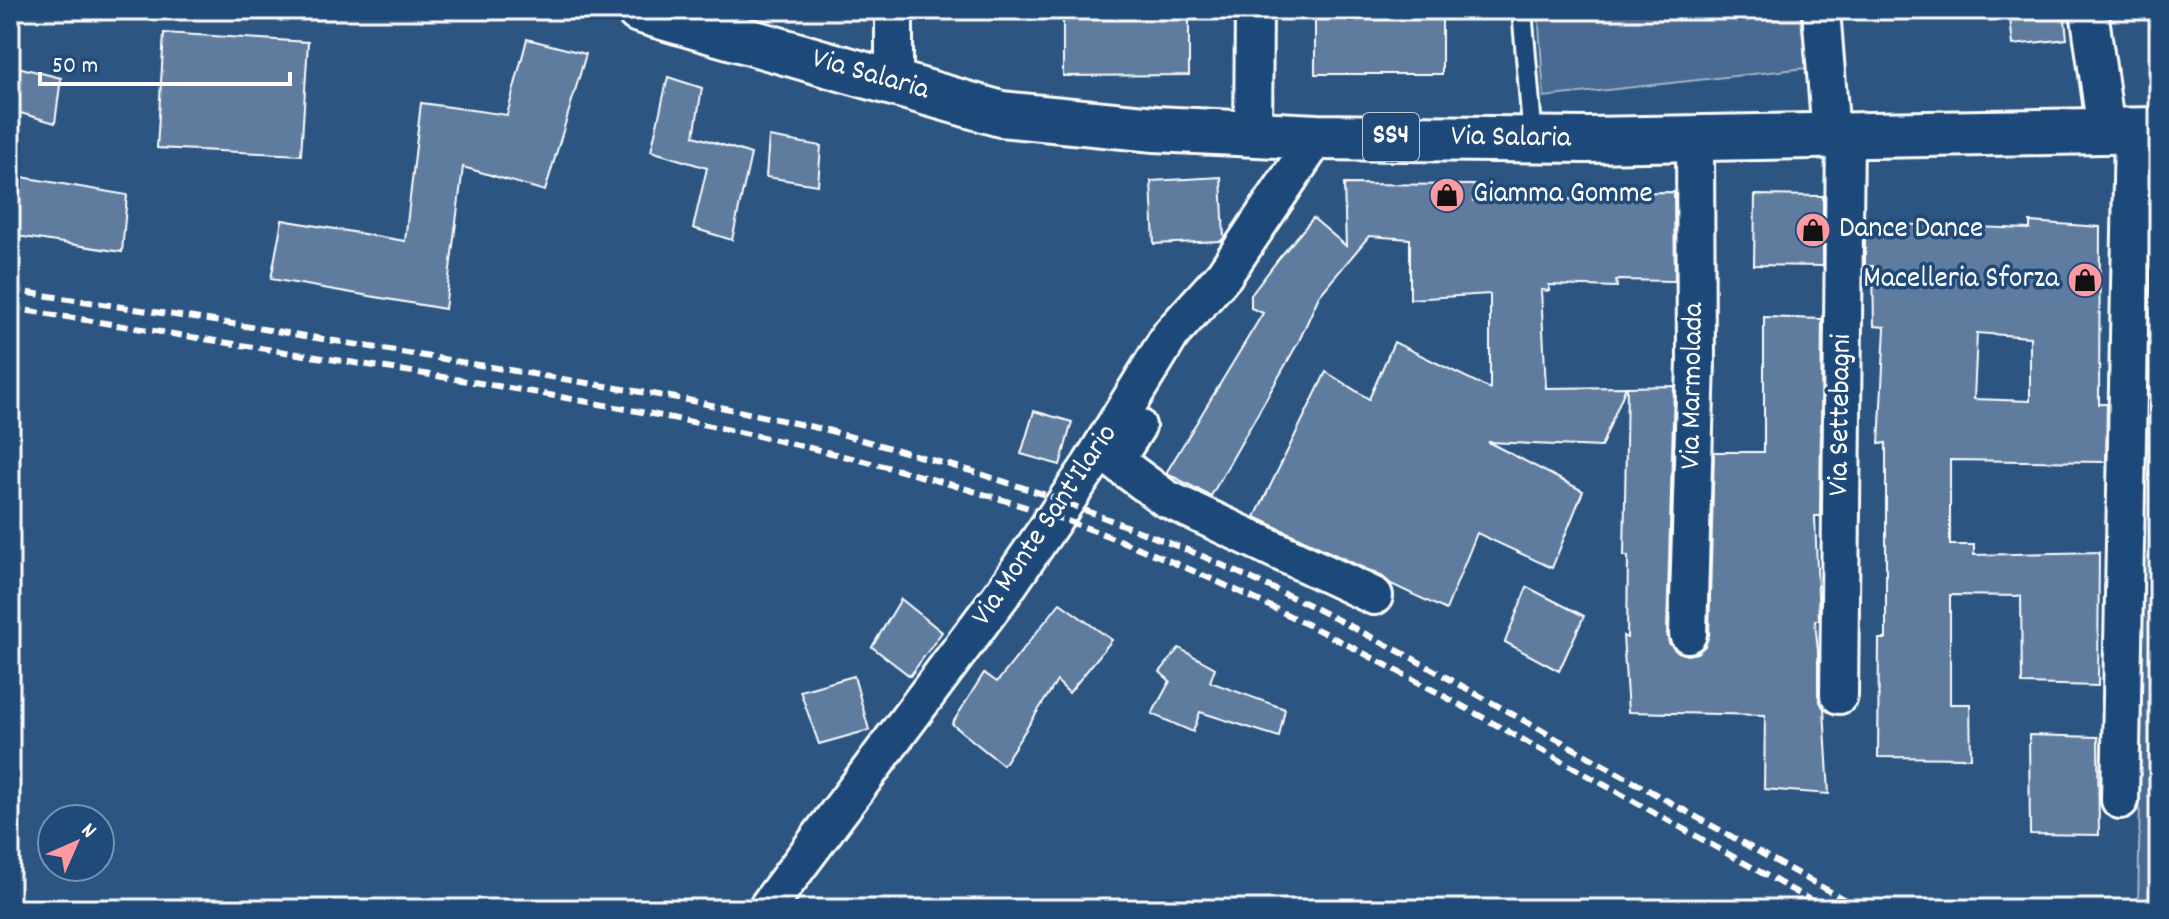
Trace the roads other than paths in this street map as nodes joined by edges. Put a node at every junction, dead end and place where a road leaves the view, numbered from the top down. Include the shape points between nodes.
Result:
1 (639, 10) edge
2 (894, 10) edge
3 (1254, 10) edge
4 (1522, 10) edge
5 (1821, 10) edge
6 (2089, 10) edge
7 (894, 83) junction
8 (2133, 130) edge
9 (1253, 133) junction
10 (1838, 136) junction
11 (1317, 137) junction
12 (1695, 138) junction
13 (1533, 139) junction
14 (1195, 307) junction
15 (1374, 596) dead end
16 (1688, 634) dead end
17 (1839, 695) dead end
18 (2120, 800) dead end
19 (766, 909) edge

1 - 7 main road, Via Salaria / SS4
2 - 7 street
3 - 9 street
4 - 13 lane
5 - 10 street, Via Settebagni
6 - 8 street
7 - 9 main road, Via Salaria / SS4 via 1001,114
8 - 10 main road, Via Salaria / SS4
8 - 18 street
9 - 11 main road, Via Salaria / SS4
10 - 12 main road, Via Salaria / SS4
10 - 17 street, Via Settebagni
11 - 13 main road, Via Salaria / SS4
11 - 14 street, Via Monte Sant'Ilario via 1224,275
12 - 13 main road, Via Salaria / SS4
12 - 16 street, Via Marmolada via 1696,361
14 - 15 street via 1198,331 1115,461 1165,498
14 - 19 street, Via Monte Sant'Ilario via 1171,334 1005,590

